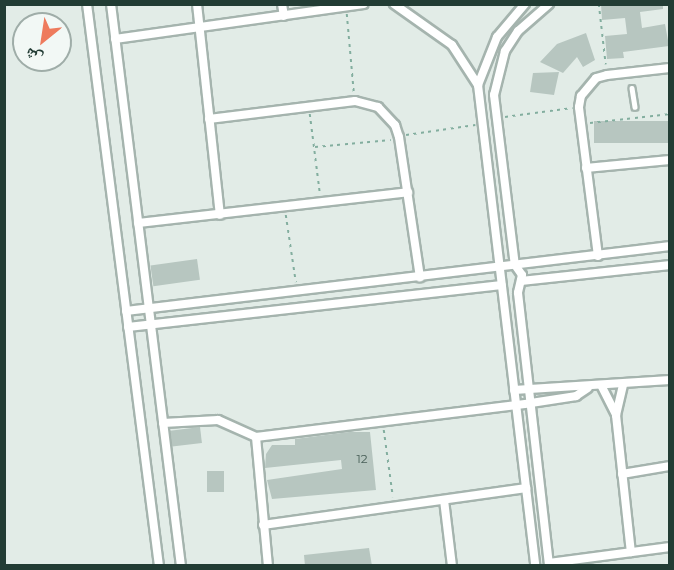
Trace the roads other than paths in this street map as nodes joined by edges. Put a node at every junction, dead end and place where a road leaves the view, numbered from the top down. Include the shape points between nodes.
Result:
1 (87, 4) edge
2 (111, 4) edge
3 (197, 4) edge
4 (282, 4) edge
5 (364, 4) edge
6 (394, 4) edge
7 (525, 4) edge
8 (549, 4) edge
9 (284, 16) junction
10 (199, 27) junction
11 (115, 39) junction
12 (669, 68) edge
13 (478, 85) junction
14 (632, 88) dead end
15 (635, 106) dead end
16 (210, 119) junction
17 (669, 160) edge
18 (586, 168) junction
19 (408, 192) junction
20 (220, 215) junction
21 (138, 223) junction
22 (669, 246) edge
23 (598, 256) junction
24 (515, 265) junction
25 (669, 265) edge
26 (500, 267) junction
27 (420, 277) junction
28 (521, 281) junction
29 (502, 285) junction
30 (149, 309) junction
31 (126, 311) junction
32 (151, 324) junction
33 (128, 327) junction
34 (669, 380) edge
35 (622, 385) junction
36 (602, 387) junction
37 (588, 388) junction
38 (529, 389) junction
39 (514, 390) junction
40 (531, 403) junction
41 (516, 405) junction
42 (616, 415) junction
43 (163, 423) junction
44 (256, 437) junction
45 (669, 466) edge
46 (622, 474) junction
47 (526, 488) junction
48 (444, 500) junction
49 (263, 525) junction
50 (669, 547) edge
51 (631, 552) junction
52 (549, 564) edge
53 (159, 566) edge
54 (181, 566) edge
55 (268, 566) edge
56 (452, 566) edge
57 (536, 566) edge

1 - 31 street
2 - 11 street
3 - 10 street
4 - 9 street
5 - 9 street
6 - 13 street via 452,45
7 - 13 street via 497,37
8 - 24 street via 518,31 505,51 494,95
9 - 10 street
10 - 11 street
10 - 16 street
11 - 21 street
12 - 18 street via 608,75 587,86 579,107
13 - 26 street
14 - 15 lane
16 - 19 street via 355,100 378,107 395,125 400,138
16 - 20 street
17 - 18 street
18 - 23 street
19 - 20 street
19 - 27 street
20 - 21 street
21 - 30 street
22 - 23 street
23 - 24 street
24 - 26 street
24 - 28 street
25 - 28 street
26 - 27 street
26 - 29 street
27 - 30 street
28 - 38 street via 518,293
29 - 32 street
29 - 39 street
30 - 31 street
30 - 32 street
31 - 33 street
32 - 33 street
32 - 43 street
33 - 53 street
34 - 35 street
35 - 36 street
35 - 42 street
36 - 37 street
36 - 42 street
37 - 38 street
37 - 40 street via 576,396
38 - 39 street
38 - 40 street
39 - 41 street
40 - 41 street
40 - 52 street
41 - 44 street
41 - 47 street
42 - 46 street
43 - 44 street via 218,420
43 - 54 street
44 - 49 street
45 - 46 street
46 - 51 street
47 - 48 street
47 - 57 street
48 - 49 street
48 - 56 street
49 - 55 street
50 - 51 street
51 - 52 street

